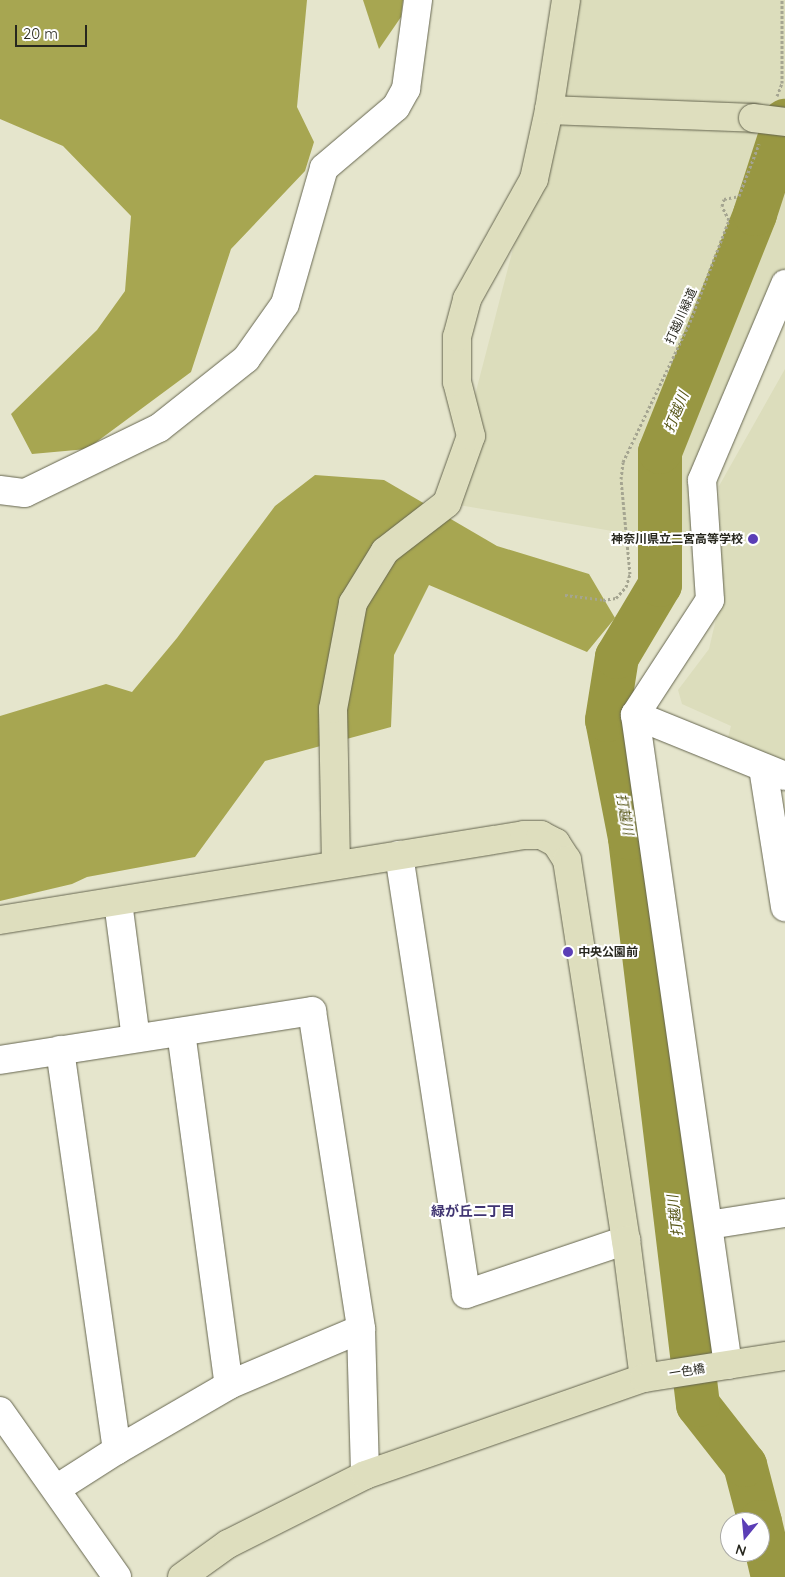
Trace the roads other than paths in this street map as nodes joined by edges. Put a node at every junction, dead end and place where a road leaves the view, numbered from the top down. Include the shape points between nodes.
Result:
1 (418, 0) edge
2 (566, 0) edge
3 (549, 110) junction
4 (769, 119) edge
5 (785, 284) edge
6 (0, 490) edge
7 (635, 715) junction
8 (774, 772) edge
9 (400, 855) junction
10 (336, 866) junction
11 (118, 902) junction
12 (785, 907) edge
13 (0, 920) edge
14 (181, 1032) junction
15 (136, 1038) junction
16 (60, 1050) junction
17 (0, 1060) edge
18 (785, 1213) edge
19 (709, 1225) junction
20 (626, 1240) junction
21 (361, 1328) junction
22 (785, 1356) edge
23 (721, 1366) junction
24 (652, 1377) junction
25 (228, 1385) junction
26 (0, 1411) edge
27 (117, 1450) junction
28 (365, 1475) junction
29 (56, 1489) junction
30 (117, 1577) edge
31 (182, 1577) edge

1 - 6 street via 406,89 396,107 324,168 286,304 246,359 159,428 25,493
2 - 3 street
3 - 4 street
3 - 10 street via 534,179 467,300 457,337 457,382 471,436 448,503 385,551 353,603 333,709
5 - 7 street via 702,480 710,600
7 - 8 street
7 - 19 street
8 - 12 street
9 - 10 street
9 - 20 street via 542,835 556,843 567,860
9 - 20 street via 466,1294
10 - 11 street
11 - 13 street
11 - 15 street
14 - 15 street
14 - 21 street via 312,1011
14 - 25 street
15 - 16 street
16 - 17 street
16 - 27 street
18 - 19 street
19 - 23 street
20 - 24 street
21 - 25 street
21 - 28 street
22 - 23 street, 一色橋
23 - 24 street, 一色橋
24 - 28 street, 一色橋
25 - 27 street
26 - 29 street
27 - 29 street
28 - 31 street, 一色橋 via 228,1544
29 - 30 street

